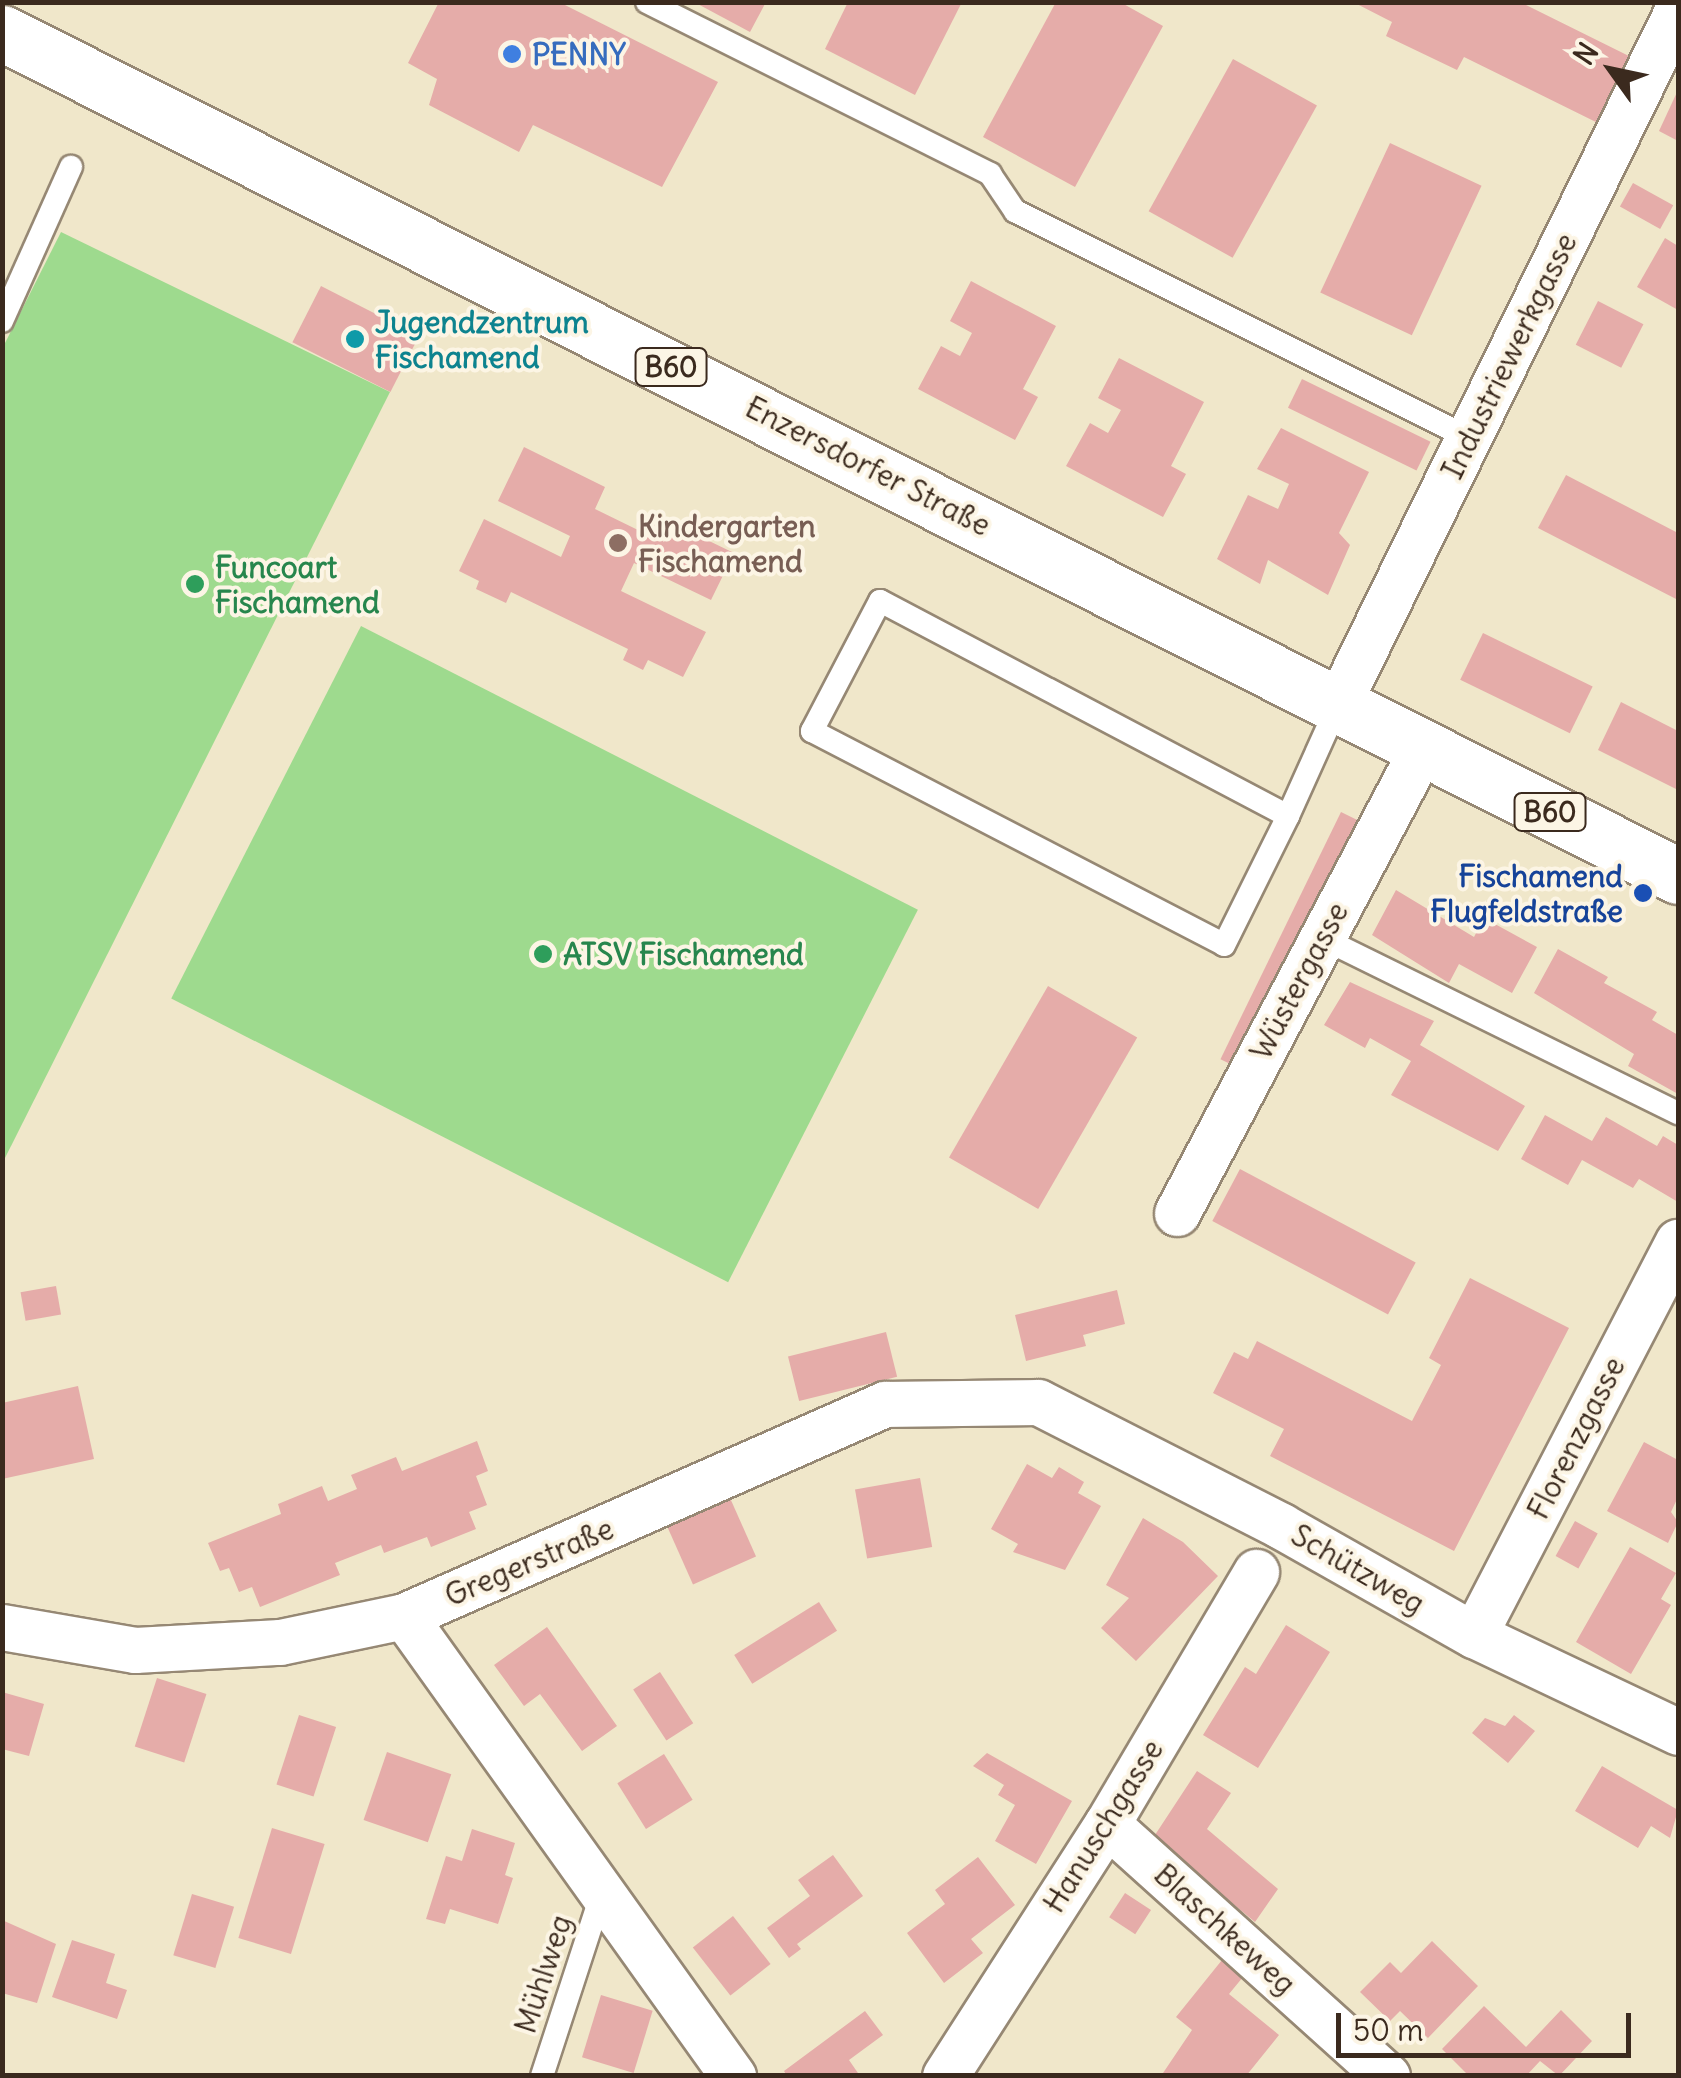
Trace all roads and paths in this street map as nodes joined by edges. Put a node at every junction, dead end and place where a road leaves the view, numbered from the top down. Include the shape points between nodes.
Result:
1 (647, 2) edge
2 (1678, 9) edge
3 (2, 33) edge
4 (71, 167) dead end
5 (2, 321) edge
6 (1469, 438) junction
7 (1339, 702) junction
8 (1422, 749) junction
9 (1288, 816) junction
10 (1678, 876) edge
11 (1322, 938) junction
12 (1678, 1113) edge
13 (1177, 1213) dead end
14 (1678, 1242) edge
15 (1038, 1402) joint
16 (1256, 1572) dead end
17 (404, 1616) junction
18 (2, 1627) edge
19 (1474, 1635) junction
20 (1678, 1732) edge
21 (1107, 1824) junction
22 (602, 1892) junction
23 (542, 2076) edge
24 (733, 2076) edge
25 (945, 2076) edge
26 (1386, 2076) edge

1 - 6 lane via 990,174 1015,212
2 - 6 street, Industriewerkgasse
3 - 7 main road, Enzersdorfer Straße / B60
4 - 5 lane
6 - 7 street, Industriewerkgasse
7 - 8 main road, Enzersdorfer Straße / B60
7 - 9 lane
8 - 10 main road, Enzersdorfer Straße / B60
8 - 11 street, Wüstergasse
9 - 9 lane via 1224,944 812,731 880,602
11 - 12 lane
11 - 13 street, Wüstergasse
14 - 19 street, Florenzgasse
15 - 17 street, Gregerstraße via 884,1404
15 - 19 street, Schützweg via 1281,1526
16 - 21 street, Hanuschgasse
17 - 18 street, Gregerstraße via 280,1642 135,1650
17 - 22 street
19 - 20 street, Schützweg
21 - 25 street, Hanuschgasse
21 - 26 street, Blaschkeweg
22 - 23 lane, Mühlweg
22 - 24 street

